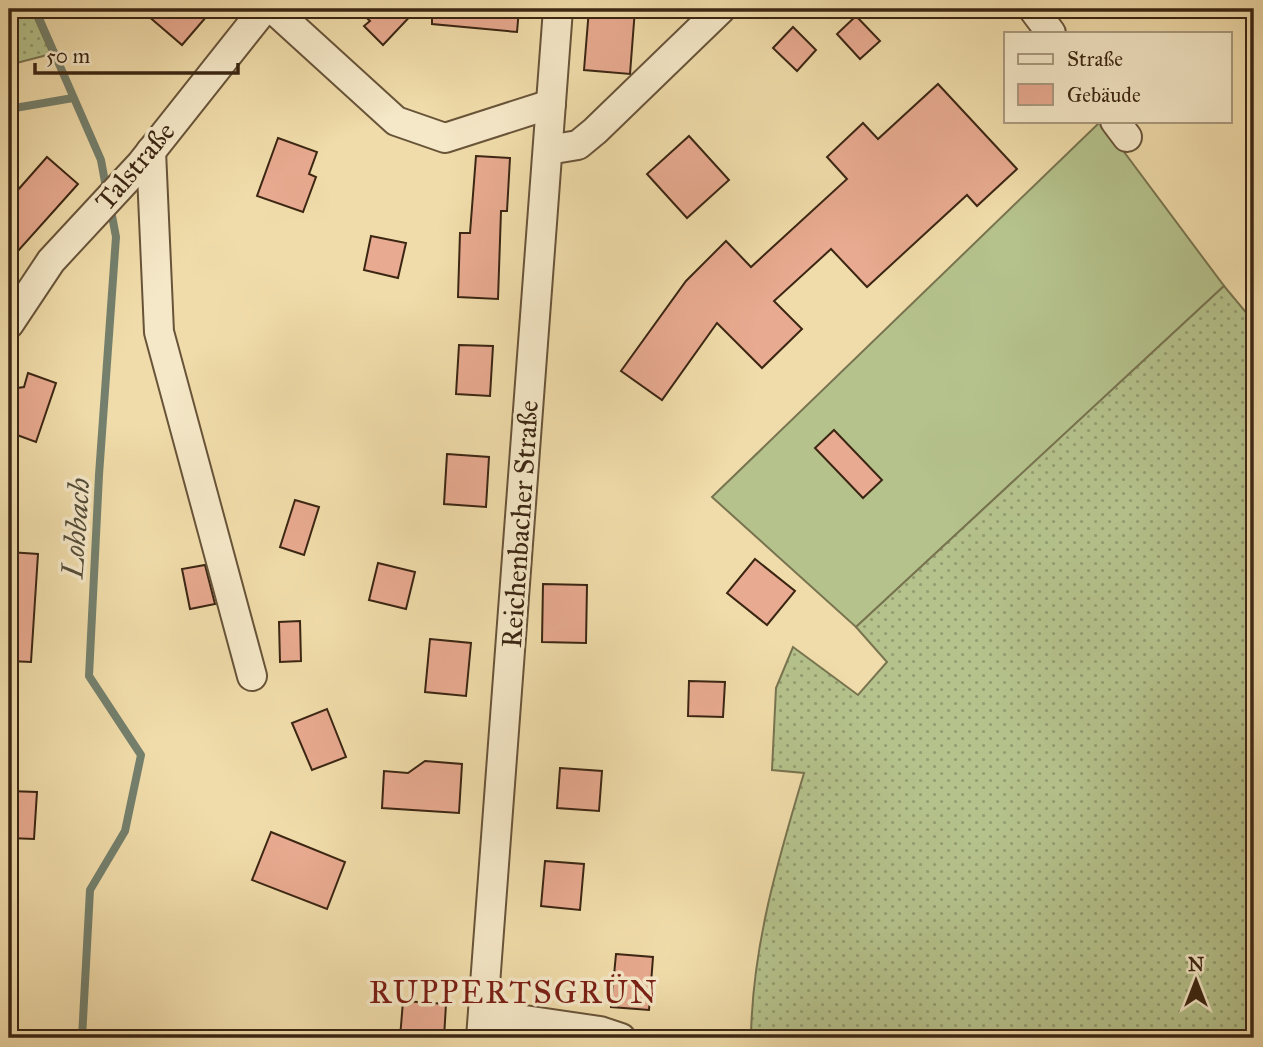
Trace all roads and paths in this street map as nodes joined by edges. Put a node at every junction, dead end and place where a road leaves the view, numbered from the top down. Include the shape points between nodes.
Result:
1 (264, 9) edge
2 (273, 9) edge
3 (558, 9) edge
4 (721, 9) edge
5 (1033, 9) edge
6 (1050, 32) edge
7 (551, 104) junction
8 (548, 149) junction
9 (146, 157) junction
10 (9, 324) edge
11 (251, 676) dead end
12 (482, 1026) edge
13 (621, 1038) edge

1 - 9 street, Talstraße
2 - 7 street via 396,121 445,138
3 - 7 street, Reichenbacher Straße
4 - 8 street via 578,145
5 - 6 street
7 - 8 street, Reichenbacher Straße
8 - 12 street, Reichenbacher Straße
9 - 10 street, Talstraße via 51,261
9 - 11 street via 159,332
12 - 13 street via 600,1031

